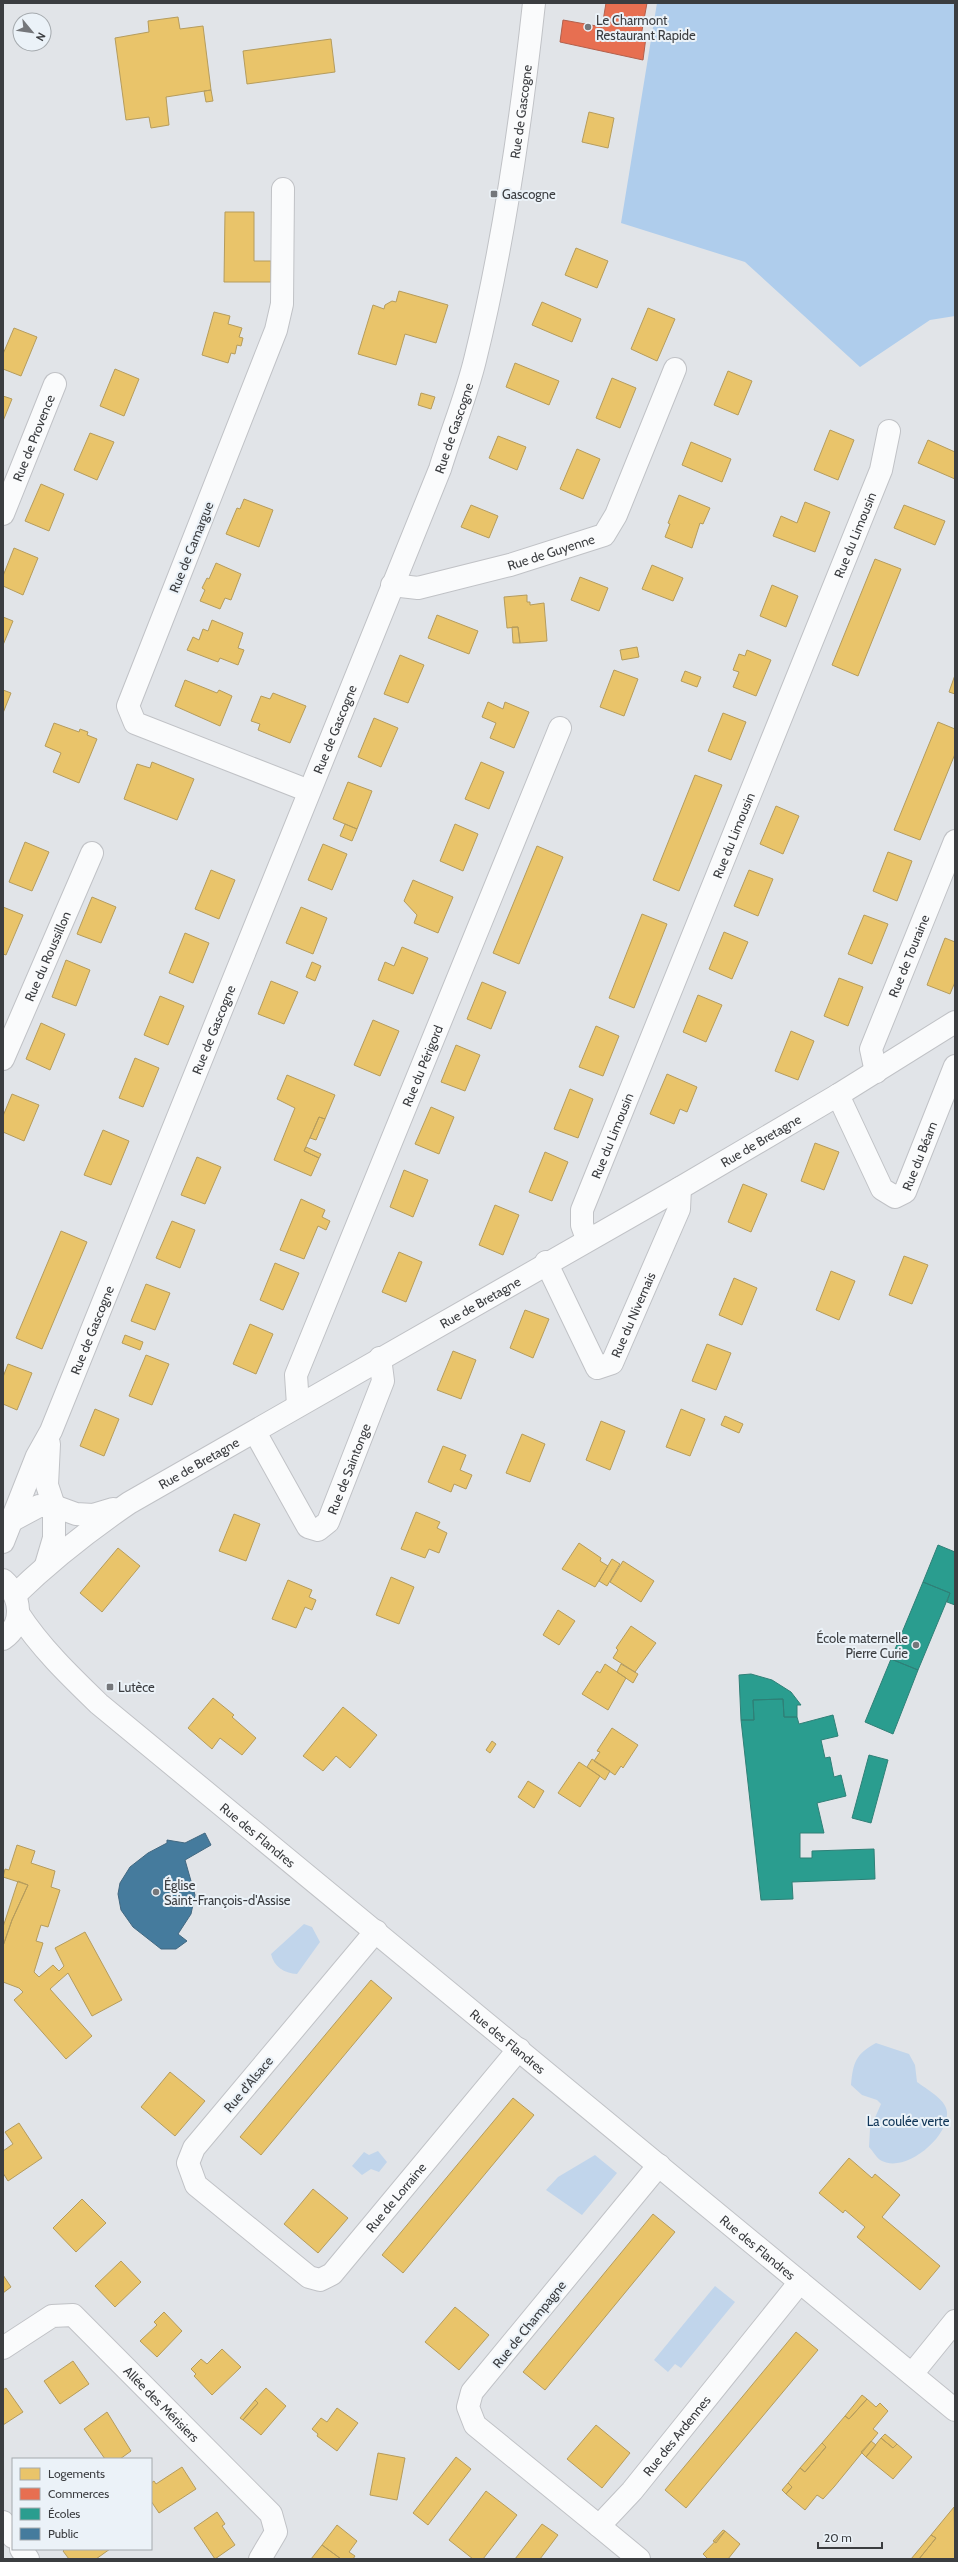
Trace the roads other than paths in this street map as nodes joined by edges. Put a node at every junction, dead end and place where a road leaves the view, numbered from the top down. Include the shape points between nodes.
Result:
1 (534, 3) edge
2 (282, 189) dead end
3 (675, 369) dead end
4 (56, 384) dead end
5 (889, 431) dead end
6 (3, 514) edge
7 (392, 585) junction
8 (560, 728) dead end
9 (309, 791) junction
10 (955, 841) edge
11 (92, 853) dead end
12 (955, 1022) edge
13 (3, 1059) edge
14 (955, 1066) edge
15 (876, 1072) junction
16 (838, 1095) junction
17 (680, 1188) junction
18 (586, 1239) junction
19 (546, 1262) junction
20 (380, 1358) junction
21 (298, 1405) junction
22 (51, 1431) junction
23 (255, 1432) junction
24 (129, 1503) junction
25 (54, 1506) junction
26 (11, 1521) junction
27 (3, 1542) edge
28 (46, 1565) junction
29 (12, 1596) edge
30 (4, 1638) edge
31 (64, 1670) junction
32 (376, 1931) junction
33 (519, 2049) junction
34 (659, 2165) junction
35 (256, 2233) joint
36 (800, 2282) junction
37 (955, 2321) edge
38 (3, 2348) edge
39 (912, 2374) junction
40 (955, 2410) edge
41 (3, 2522) edge
42 (599, 2526) junction
43 (12, 2536) edge
44 (22, 2550) edge
45 (28, 2559) edge
46 (260, 2559) edge
47 (639, 2559) edge

1 - 7 street, Rue de Gascogne via 509,197 475,362 440,469
2 - 9 street, Rue de Camargue via 282,304 276,330 128,706 135,723
3 - 7 street, Rue de Guyenne via 616,515 604,535 510,565 418,588
4 - 6 street, Rue de Provence
5 - 18 street, Rue du Limousin via 882,470 582,1210 582,1225
7 - 9 street, Rue de Gascogne
8 - 21 street, Rue du Périgord via 296,1375
9 - 22 street, Rue de Gascogne
10 - 15 street, Rue de Touraine via 872,1049
11 - 13 street, Rue du Roussillon
12 - 15 street, Rue de Bretagne
14 - 16 street, Rue du Béarn via 906,1192 895,1197 882,1189
15 - 16 street, Rue de Bretagne
16 - 17 street, Rue de Bretagne
17 - 18 street, Rue de Bretagne
17 - 19 street, Rue du Nivernais via 679,1208 612,1362 597,1368
18 - 19 street, Rue de Bretagne
19 - 20 street, Rue de Bretagne
20 - 21 street, Rue de Bretagne
20 - 23 street, Rue de Saintonge via 383,1381 328,1522 318,1530 308,1527
21 - 23 street, Rue de Bretagne
22 - 25 street, Rue de Gascogne via 47,1485
22 - 26 street, Rue de Gascogne via 37,1456
23 - 24 street, Rue de Bretagne
24 - 25 street via 93,1515 76,1514
24 - 28 street, Rue de Bretagne via 80,1537
25 - 26 street via 39,1506
25 - 28 street, Rue de Gascogne via 54,1538
26 - 27 street, Rue de Gascogne
28 - 29 street, Rue de Bretagne
29 - 30 street via 13,1629
29 - 31 street, Rue des Flandres via 30,1632
30 - 31 street, Rue des Flandres
31 - 32 street, Rue des Flandres via 99,1704
32 - 33 street, Rue des Flandres
32 - 35 street, Rue d'Alsace via 194,2148 188,2163 196,2184
33 - 34 street, Rue des Flandres
33 - 35 street, Rue de Lorraine via 332,2274 320,2280 309,2277
34 - 36 street, Rue des Flandres
34 - 42 street, Rue de Champagne via 472,2392 468,2407 475,2425
36 - 39 street, Rue des Flandres
36 - 42 street, Rue des Ardennes via 632,2491
37 - 39 street
38 - 46 street, Allée des Mérisiers via 52,2316 72,2315 271,2514 276,2532
39 - 40 street, Rue des Flandres
41 - 43 street
42 - 47 street
44 - 45 street

